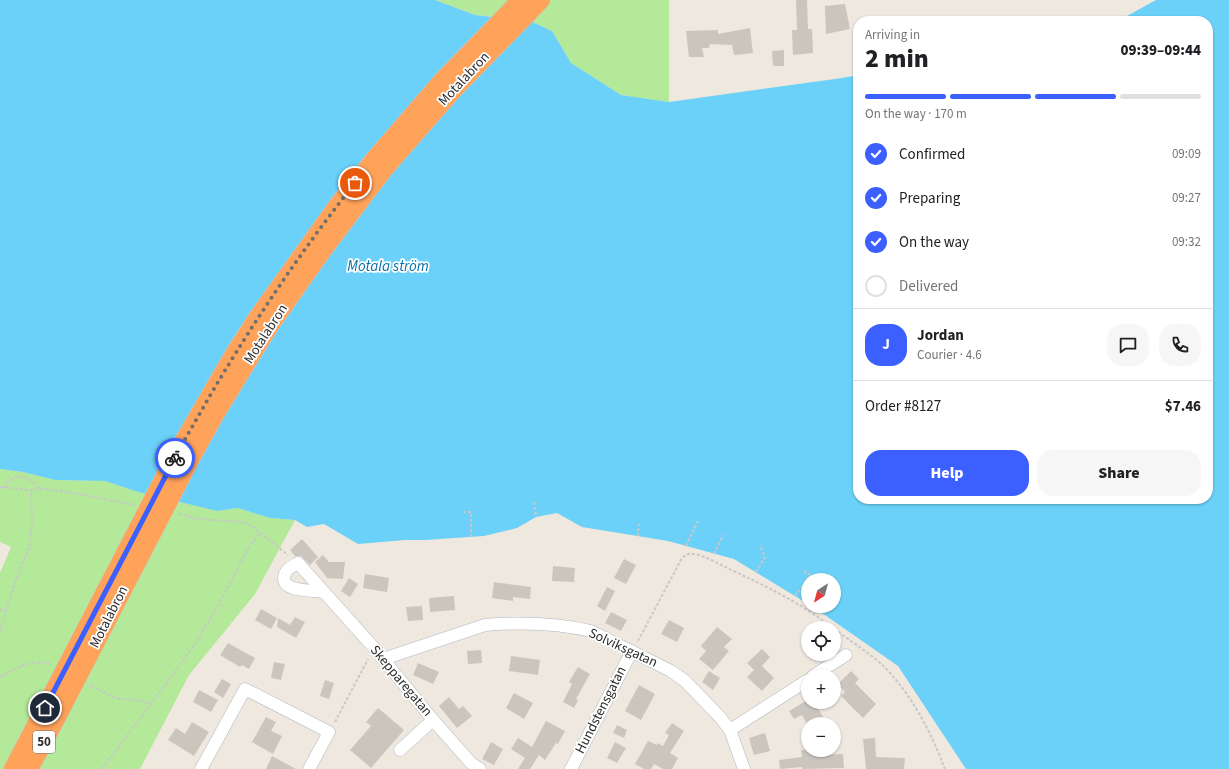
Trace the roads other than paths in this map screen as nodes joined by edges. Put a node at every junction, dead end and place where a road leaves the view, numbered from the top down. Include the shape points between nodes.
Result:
1 (521, 0) edge
2 (541, 0) edge
3 (323, 592) dead end
4 (632, 651) junction
5 (846, 655) dead end
6 (383, 659) junction
7 (824, 669) edge
8 (801, 684) edge
9 (52, 711) junction
10 (433, 720) junction
11 (730, 730) junction
12 (400, 750) dead end
13 (13, 769) edge
14 (29, 769) edge
15 (201, 769) edge
16 (309, 769) edge
17 (480, 769) edge
18 (571, 769) edge
19 (744, 769) edge

1 - 9 highway, Motalabron / 50, bridge via 443,80 373,161 338,205 258,317 178,451
2 - 9 highway, Motalabron / 50, bridge via 454,89 384,170 270,325 217,411
3 - 6 street, Skepparegatan
4 - 6 street, Solviksgatan via 597,634 577,628 552,624 499,624 485,625
4 - 11 street, Solviksgatan via 685,681
4 - 18 street, Hundstensgatan
5 - 7 street
6 - 10 street, Skepparegatan
8 - 11 street
9 - 13 highway, 50
9 - 14 highway, 50
10 - 12 street
10 - 17 street, Skepparegatan via 471,763
11 - 19 street, Solviksgatan
15 - 16 street via 245,689 329,732

